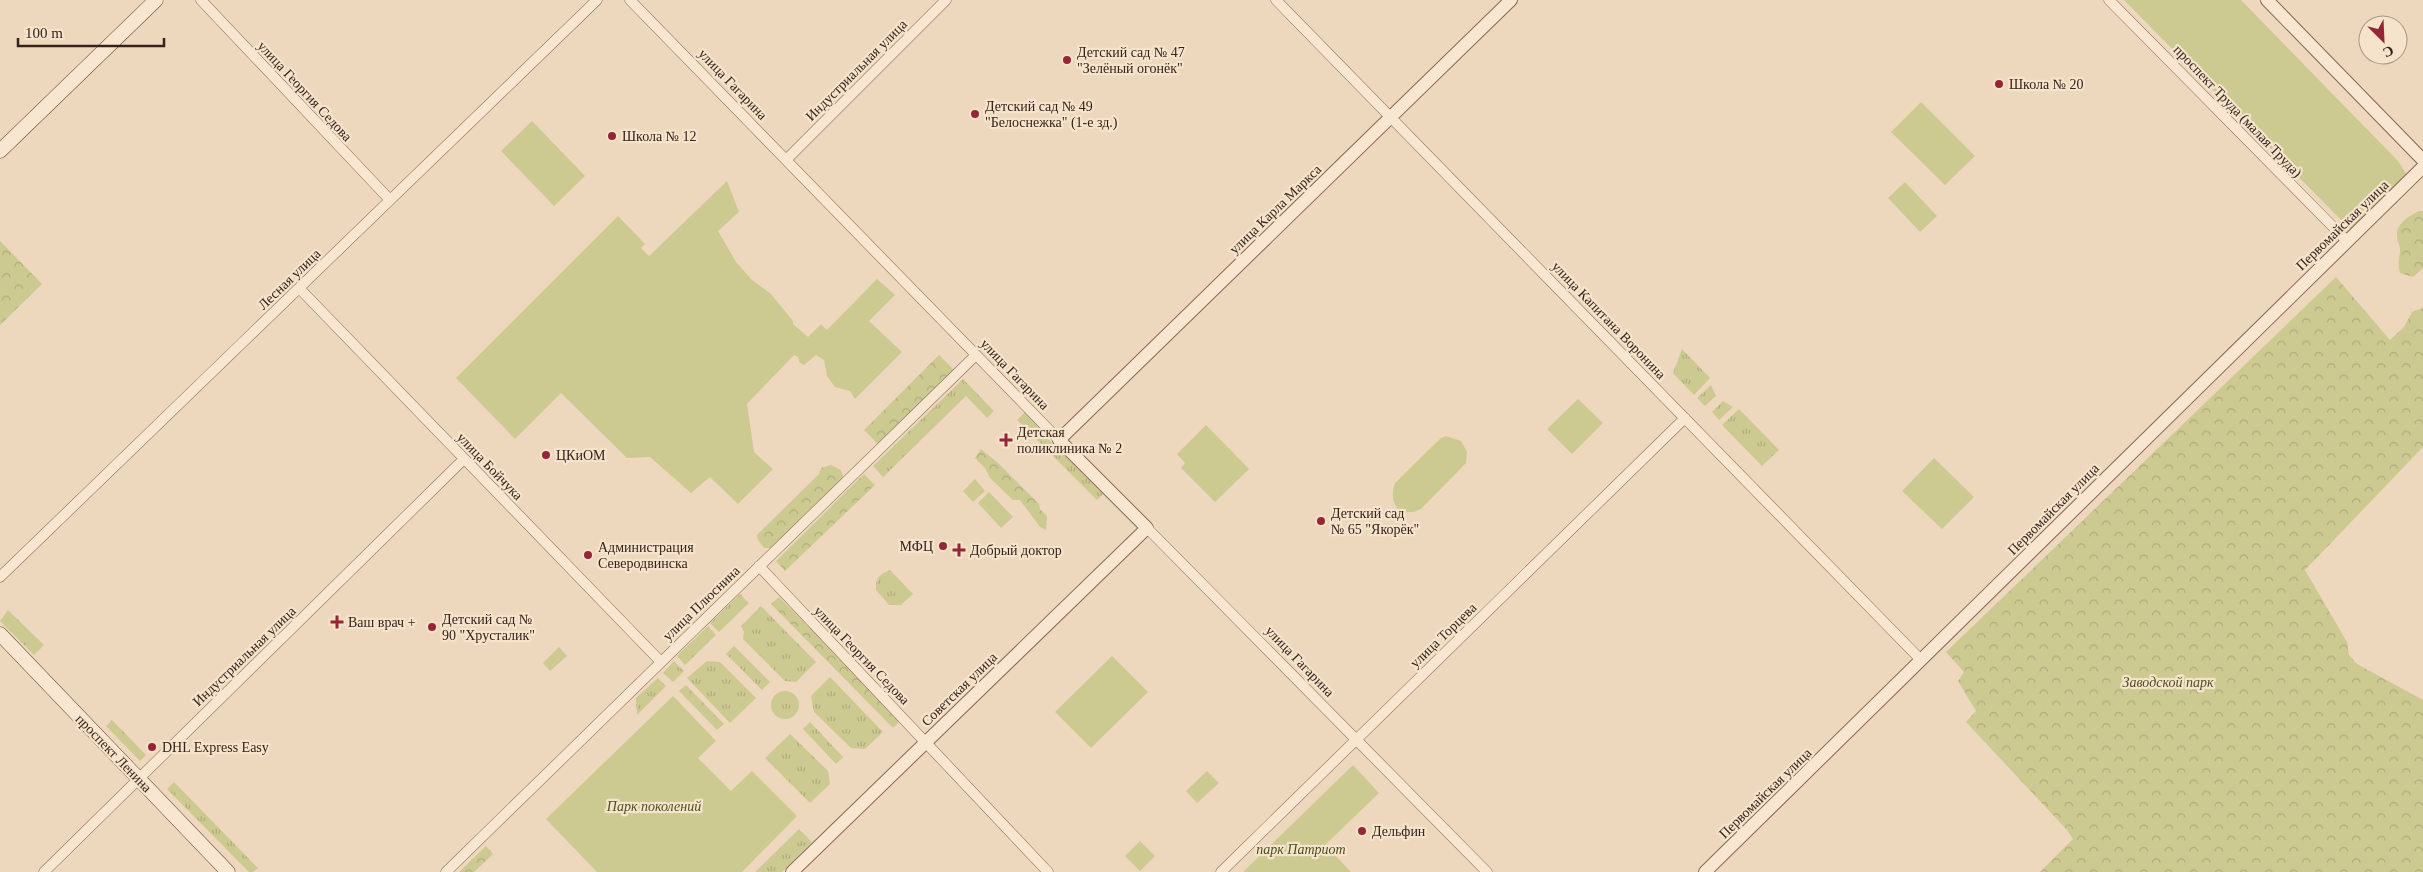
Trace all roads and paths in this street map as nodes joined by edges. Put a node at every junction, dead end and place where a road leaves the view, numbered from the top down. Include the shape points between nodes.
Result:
1 (156, 0) edge
2 (200, 0) edge
3 (597, 0) edge
4 (630, 0) edge
5 (946, 0) edge
6 (1276, 0) edge
7 (1512, 0) edge
8 (2109, 0) edge
9 (2267, 0) edge
10 (1391, 117) junction
11 (0, 151) edge
12 (786, 160) junction
13 (2423, 160) edge
14 (2423, 166) edge
15 (390, 200) junction
16 (2347, 241) junction
17 (299, 288) junction
18 (976, 355) junction
19 (1685, 418) junction
20 (1058, 440) junction
21 (464, 459) junction
22 (1147, 528) junction
23 (759, 566) junction
24 (0, 578) edge
25 (0, 634) edge
26 (1922, 660) junction
27 (661, 662) junction
28 (1356, 740) junction
29 (926, 742) junction
30 (139, 779) junction
31 (44, 872) edge
32 (228, 872) edge
33 (446, 872) edge
34 (792, 872) edge
35 (1048, 872) edge
36 (1221, 872) edge
37 (1487, 872) edge
38 (1705, 872) edge

1 - 11 main road
2 - 15 street, улица Георгия Седова
3 - 15 street, Лесная улица
4 - 12 street, улица Гагарина
5 - 12 street, Индустриальная улица
6 - 10 street, улица Капитана Воронина
7 - 10 street, улица Карла Маркса
8 - 16 street, проспект Труда (малая Труда)
9 - 13 street
10 - 19 street, улица Капитана Воронина
10 - 20 street, улица Карла Маркса
12 - 18 street, улица Гагарина
14 - 16 street, Первомайская улица
15 - 17 street, Лесная улица
16 - 26 street, Первомайская улица
17 - 21 street, улица Бойчука
17 - 24 street, Лесная улица
18 - 20 street, улица Гагарина
18 - 23 street, улица Плюснина
19 - 26 street, улица Капитана Воронина
19 - 28 street, улица Торцева
20 - 22 street, улица Гагарина
21 - 27 street, улица Бойчука
21 - 30 street, Индустриальная улица
22 - 28 street, улица Гагарина
22 - 29 street, Советская улица
23 - 27 street, улица Плюснина
23 - 29 street, улица Георгия Седова
25 - 30 main road, проспект Ленина
26 - 38 street, Первомайская улица
27 - 33 street, улица Плюснина
28 - 36 street, улица Торцева
28 - 37 street, улица Гагарина
29 - 34 street, Советская улица
29 - 35 street, улица Георгия Седова
30 - 31 street, Индустриальная улица
30 - 32 main road, проспект Ленина

